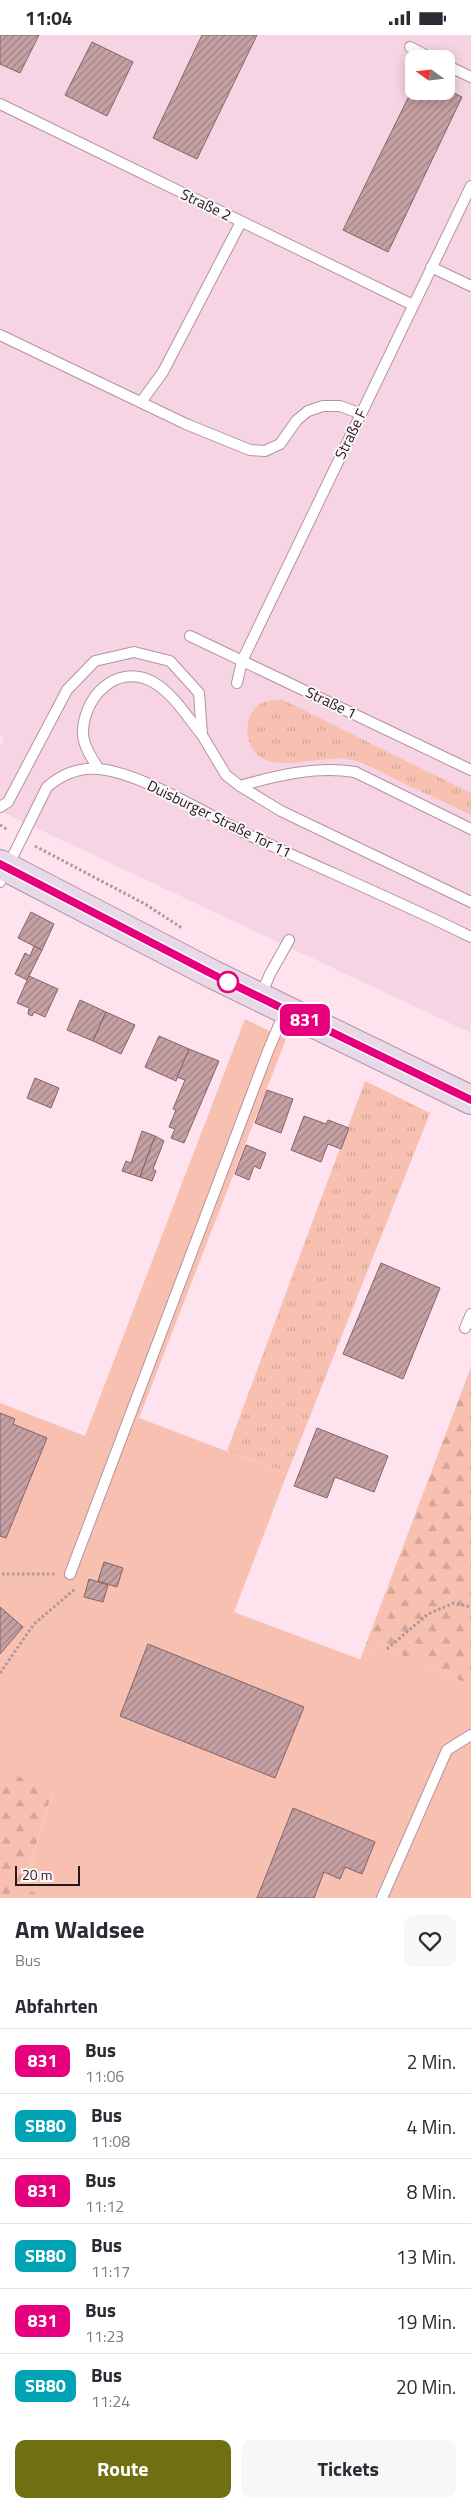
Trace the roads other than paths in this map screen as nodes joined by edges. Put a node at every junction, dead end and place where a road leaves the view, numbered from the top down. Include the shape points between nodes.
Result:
1 (410, 47) dead end
2 (416, 50) edge
3 (455, 69) edge
4 (471, 77) edge
5 (0, 104) edge
6 (471, 186) edge
7 (241, 222) junction
8 (431, 267) junction
9 (471, 286) edge
10 (413, 305) junction
11 (0, 335) edge
12 (141, 402) junction
13 (361, 414) junction
14 (190, 636) dead end
15 (242, 661) junction
16 (237, 683) dead end
17 (202, 735) junction
18 (99, 769) junction
19 (471, 770) edge
20 (240, 786) junction
21 (0, 807) edge
22 (471, 829) edge
23 (2, 871) edge
24 (471, 902) edge
25 (471, 937) edge
26 (289, 940) dead end
27 (260, 998) junction
28 (286, 1010) junction
29 (471, 1100) edge
30 (471, 1314) edge
31 (465, 1328) dead end
32 (70, 1574) road end
33 (471, 1735) edge
34 (382, 1898) edge

1 - 2 lane
3 - 4 lane
5 - 7 lane, Straße 2
6 - 8 lane, Straße F
7 - 10 lane, Straße 2
7 - 12 lane via 163,372
8 - 9 lane
8 - 10 lane, Straße F
10 - 13 lane, Straße F
11 - 12 lane
12 - 13 lane via 250,450 265,451 280,444 297,420 308,411 323,405 340,406
13 - 15 lane, Straße F
14 - 15 lane, Straße 1
15 - 16 lane, Straße F
15 - 19 lane, Straße 1
17 - 18 lane via 168,694 152,682 130,677 109,682 93,696 84,715 83,737
17 - 20 lane via 226,775
17 - 21 lane via 199,693 170,661 134,652 95,661 67,690 8,803
18 - 23 lane, Duisburger Straße Tor 11 via 75,770 60,776 47,787
18 - 25 lane, Duisburger Straße Tor 11 via 134,778 250,836
20 - 22 lane via 284,773 337,769 355,772
20 - 24 lane via 280,811
23 - 27 main road via 50,891
26 - 27 lane
27 - 28 main road
28 - 29 main road
28 - 32 lane
30 - 31 lane
33 - 34 lane via 447,1750

